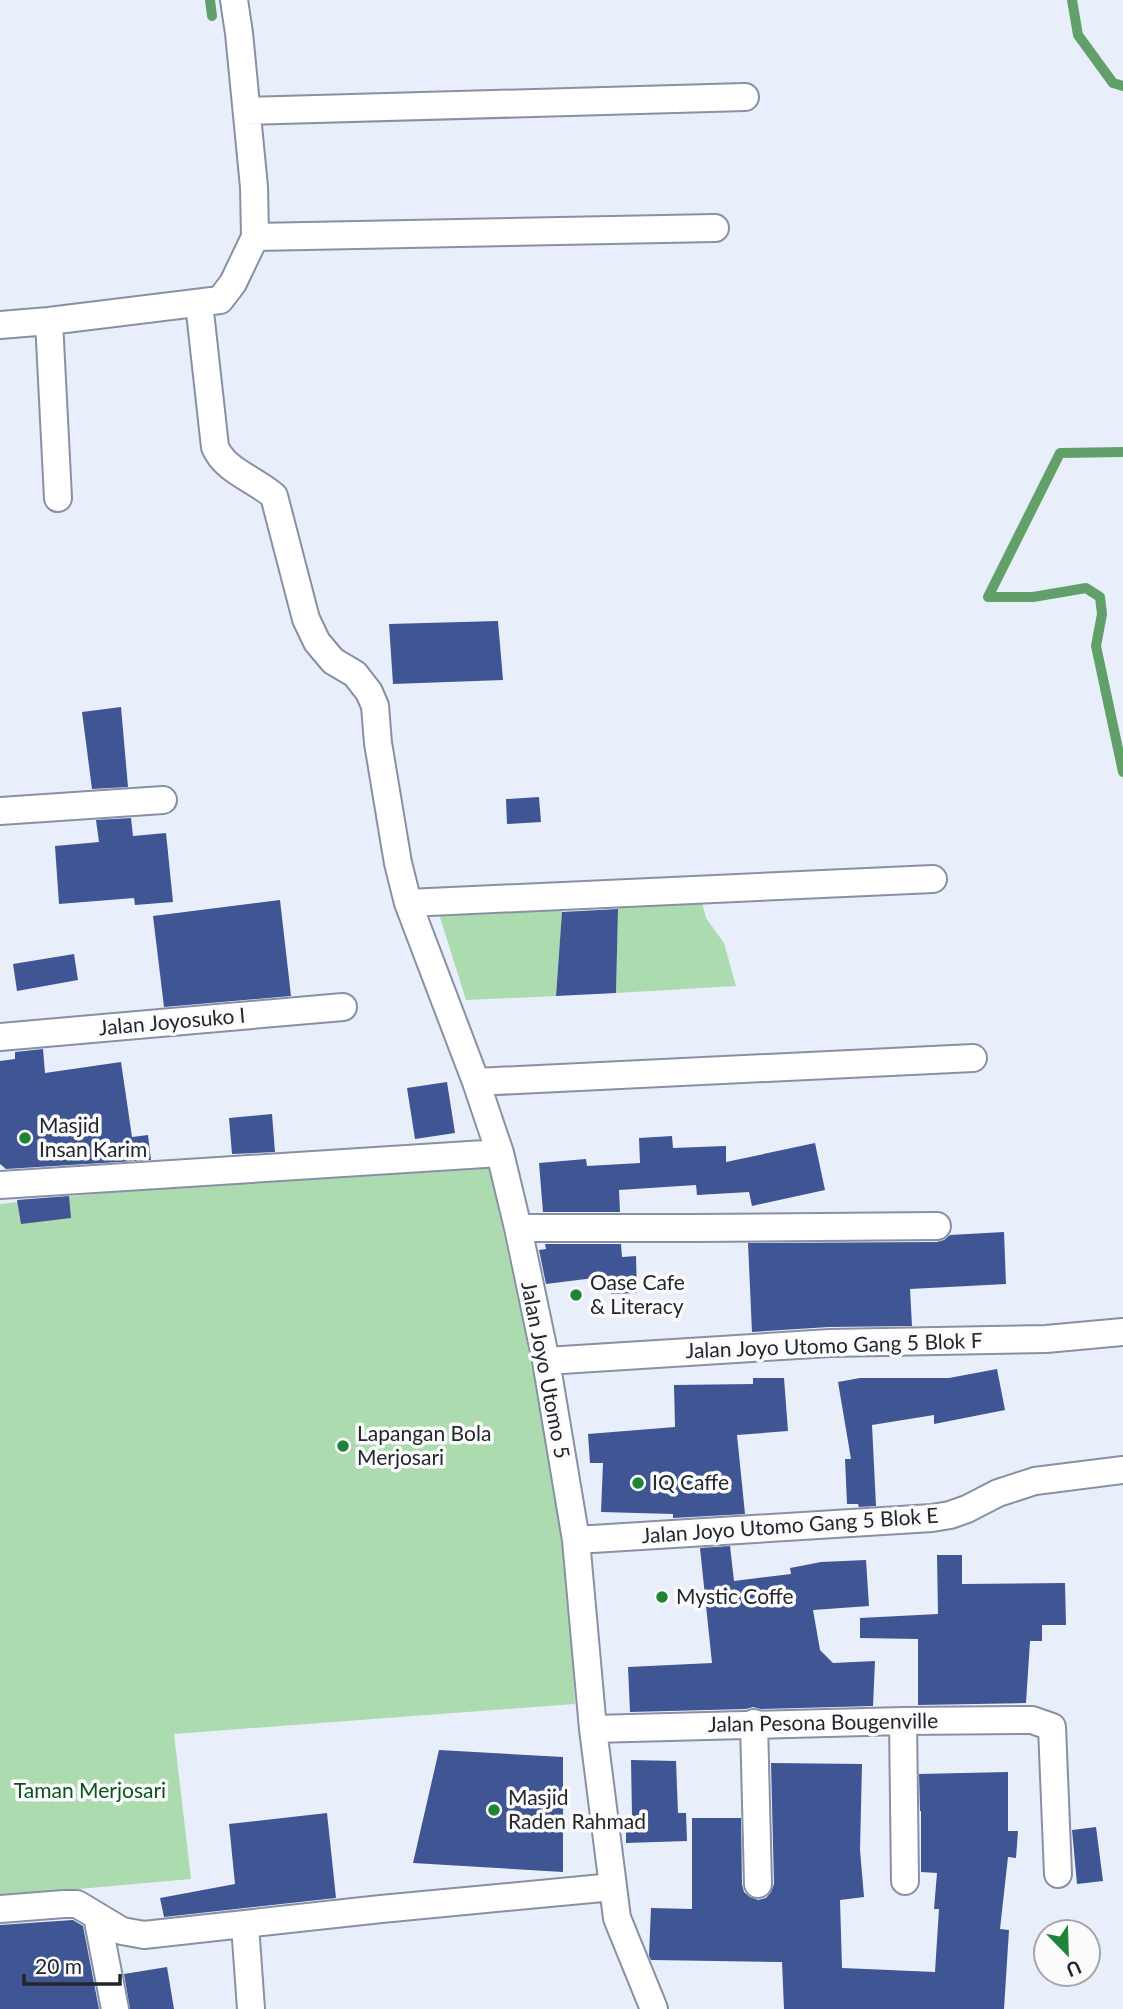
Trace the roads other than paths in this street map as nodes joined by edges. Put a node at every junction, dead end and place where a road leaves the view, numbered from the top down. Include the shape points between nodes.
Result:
1 (234, 0) edge
2 (745, 97) dead end
3 (248, 111) junction
4 (715, 228) dead end
5 (255, 237) junction
6 (199, 303) junction
7 (49, 321) junction
8 (0, 325) edge
9 (58, 498) dead end
10 (163, 800) dead end
11 (0, 811) edge
12 (933, 879) dead end
13 (408, 903) junction
14 (343, 1007) dead end
15 (0, 1037) edge
16 (973, 1058) dead end
17 (476, 1082) junction
18 (499, 1153) junction
19 (0, 1185) edge
20 (937, 1226) dead end
21 (518, 1228) junction
22 (1123, 1332) edge
23 (545, 1361) junction
24 (1123, 1470) edge
25 (576, 1540) junction
26 (903, 1720) junction
27 (754, 1723) junction
28 (593, 1728) junction
29 (1058, 1874) dead end
30 (905, 1881) dead end
31 (758, 1884) dead end
32 (612, 1887) junction
33 (0, 1909) edge
34 (97, 1916) junction
35 (244, 1925) junction
36 (115, 2009) edge
37 (251, 2009) edge
38 (654, 2009) edge

1 - 3 street
2 - 3 street
3 - 5 street
4 - 5 street
5 - 6 street via 220,300
6 - 7 street
6 - 13 street, Jalan Joyo Utomo 5 via 219,457 274,496 306,619 317,642 333,661 355,674 375,706
7 - 8 street
7 - 9 street
10 - 11 street
12 - 13 street
13 - 17 street, Jalan Joyo Utomo 5
14 - 15 street, Jalan Joyosuko I
16 - 17 street
17 - 18 street, Jalan Joyo Utomo 5
18 - 19 street
18 - 21 street, Jalan Joyo Utomo 5
20 - 21 street
21 - 23 street, Jalan Joyo Utomo 5
22 - 23 street, Jalan Joyo Utomo Gang 5 Blok F via 1046,1339 830,1343
23 - 25 street, Jalan Joyo Utomo 5
24 - 25 street, Jalan Joyo Utomo Gang 5 Blok E via 1035,1481 932,1518
25 - 28 street, Jalan Joyo Utomo 5
26 - 27 street, Jalan Pesona Bougenville
26 - 29 street, Jalan Pesona Bougenville via 1032,1720 1052,1727
26 - 30 street
27 - 28 street, Jalan Pesona Bougenville
27 - 31 street
28 - 32 street, Jalan Joyo Utomo 5
32 - 35 street
32 - 38 street, Jalan Joyo Utomo 5 via 617,1918
33 - 34 street via 64,1904 77,1905
34 - 35 street via 122,1931 144,1935
34 - 36 street
35 - 37 street

